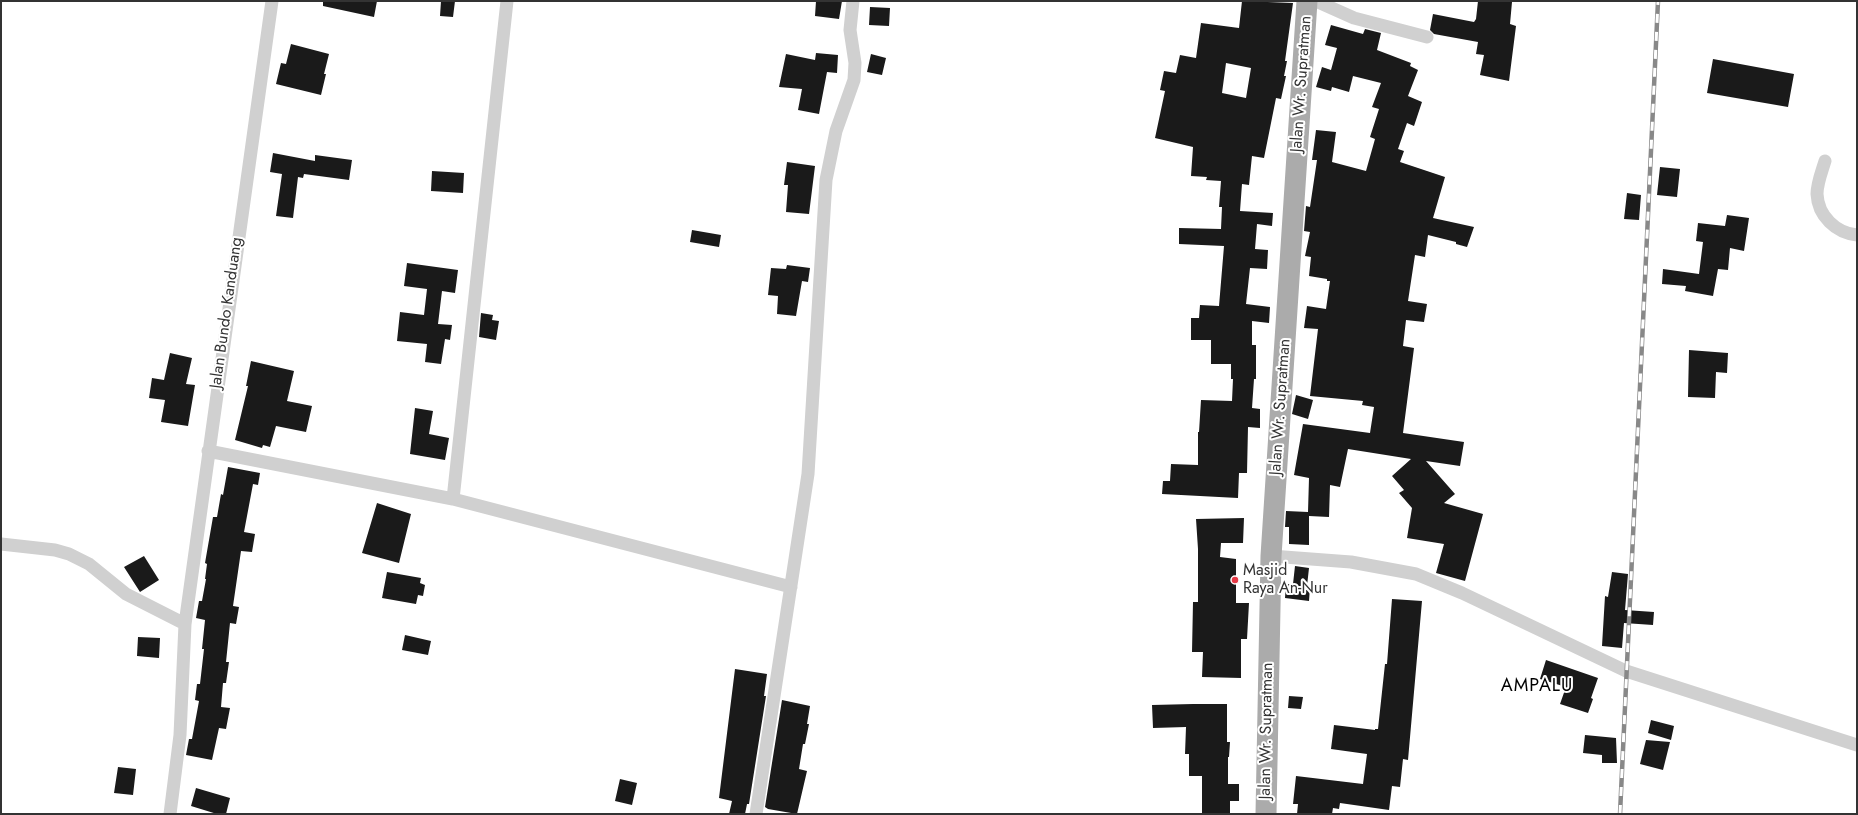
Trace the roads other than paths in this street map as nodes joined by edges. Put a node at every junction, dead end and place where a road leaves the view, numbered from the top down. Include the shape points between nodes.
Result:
1 (272, 1) edge
2 (507, 1) edge
3 (853, 1) edge
4 (1307, 1) edge
5 (1316, 1) edge
6 (1427, 37) dead end
7 (1825, 161) dead end
8 (1857, 235) edge
9 (208, 451) junction
10 (453, 499) junction
11 (1, 544) edge
12 (1271, 556) junction
13 (791, 587) junction
14 (185, 624) junction
15 (1857, 744) edge
16 (170, 814) edge
17 (756, 814) edge
18 (1266, 814) edge

1 - 9 street, Jalan Bundo Kanduang
2 - 10 street
3 - 13 street via 850,30 855,63 854,80 836,131 826,180 808,474
4 - 12 main road, Jalan Wr. Supratman
5 - 6 street via 1354,18
7 - 8 street via 1817,185 1820,208 1833,226 1843,232
9 - 10 street
9 - 14 street, Jalan Bundo Kanduang
10 - 13 street
11 - 14 street via 70,554 89,564 126,594
12 - 15 street via 1351,562 1416,574 1462,593 1626,671
12 - 18 main road, Jalan Wr. Supratman
13 - 17 street
14 - 16 street, Jalan Bundo Kanduang via 180,735

